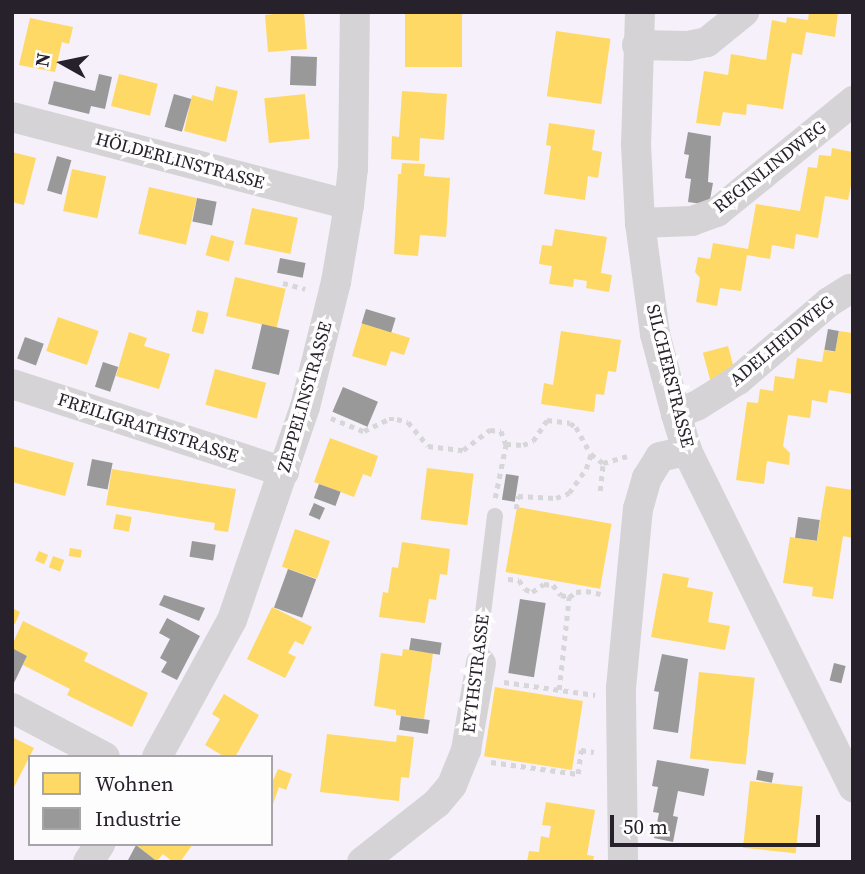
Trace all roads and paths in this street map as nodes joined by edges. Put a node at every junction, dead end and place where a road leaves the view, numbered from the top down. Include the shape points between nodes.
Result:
1 (355, 12) edge
2 (640, 12) edge
3 (744, 12) edge
4 (638, 45) junction
5 (853, 101) edge
6 (12, 117) edge
7 (348, 205) junction
8 (640, 223) junction
9 (850, 289) dead end
10 (12, 384) edge
11 (305, 407) junction
12 (676, 414) junction
13 (506, 444) junction
14 (591, 454) junction
15 (673, 454) junction
16 (603, 463) junction
17 (284, 472) junction
18 (600, 491) dead end
19 (518, 496) dead end
20 (495, 516) joint
21 (631, 575) junction
22 (485, 596) junction
23 (569, 597) junction
24 (480, 671) junction
25 (559, 690) junction
26 (595, 705) dead end
27 (12, 708) edge
28 (469, 736) junction
29 (101, 755) edge
30 (158, 755) edge
31 (622, 756) junction
32 (853, 787) edge
33 (99, 846) edge
34 (88, 862) edge
35 (362, 862) edge
36 (623, 862) edge

1 - 7 street, ZEPPELINSTRASSE via 353,169
2 - 4 street, SILCHERSTRASSE
3 - 4 street via 707,42
4 - 8 street, SILCHERSTRASSE
5 - 8 street, REGINLINDWEG via 717,212 692,221
6 - 7 street, HÖLDERLINSTRASSE
7 - 11 street, ZEPPELINSTRASSE via 336,282
8 - 12 street, SILCHERSTRASSE via 655,334
9 - 12 street, ADELHEIDWEG via 828,302 738,380
10 - 17 street, FREILIGRATHSTRASSE
11 - 13 path via 363,431 389,419 408,422 428,446 463,450 490,430 501,432
11 - 17 street, ZEPPELINSTRASSE
12 - 15 street, SILCHERSTRASSE
13 - 14 path via 533,440 547,420 576,428
13 - 20 path
14 - 16 path
14 - 19 path via 569,493 556,498
15 - 16 path via 634,453
15 - 21 street via 647,478 638,509
15 - 32 street, SILCHERSTRASSE
16 - 18 path
17 - 30 street, ZEPPELINSTRASSE via 232,620
20 - 22 lane, EYTHSTRASSE
21 - 23 path via 609,572 606,596 586,591
21 - 31 street via 621,688
22 - 23 path via 507,579 519,580 524,589 533,592 544,584 553,585
22 - 24 lane, EYTHSTRASSE
23 - 25 path
24 - 25 path
24 - 28 street, EYTHSTRASSE
25 - 26 path via 596,695
27 - 29 street
28 - 31 path via 483,739 481,760 578,774 581,750
28 - 35 street, EYTHSTRASSE via 452,785 437,803
31 - 36 street
33 - 34 street

